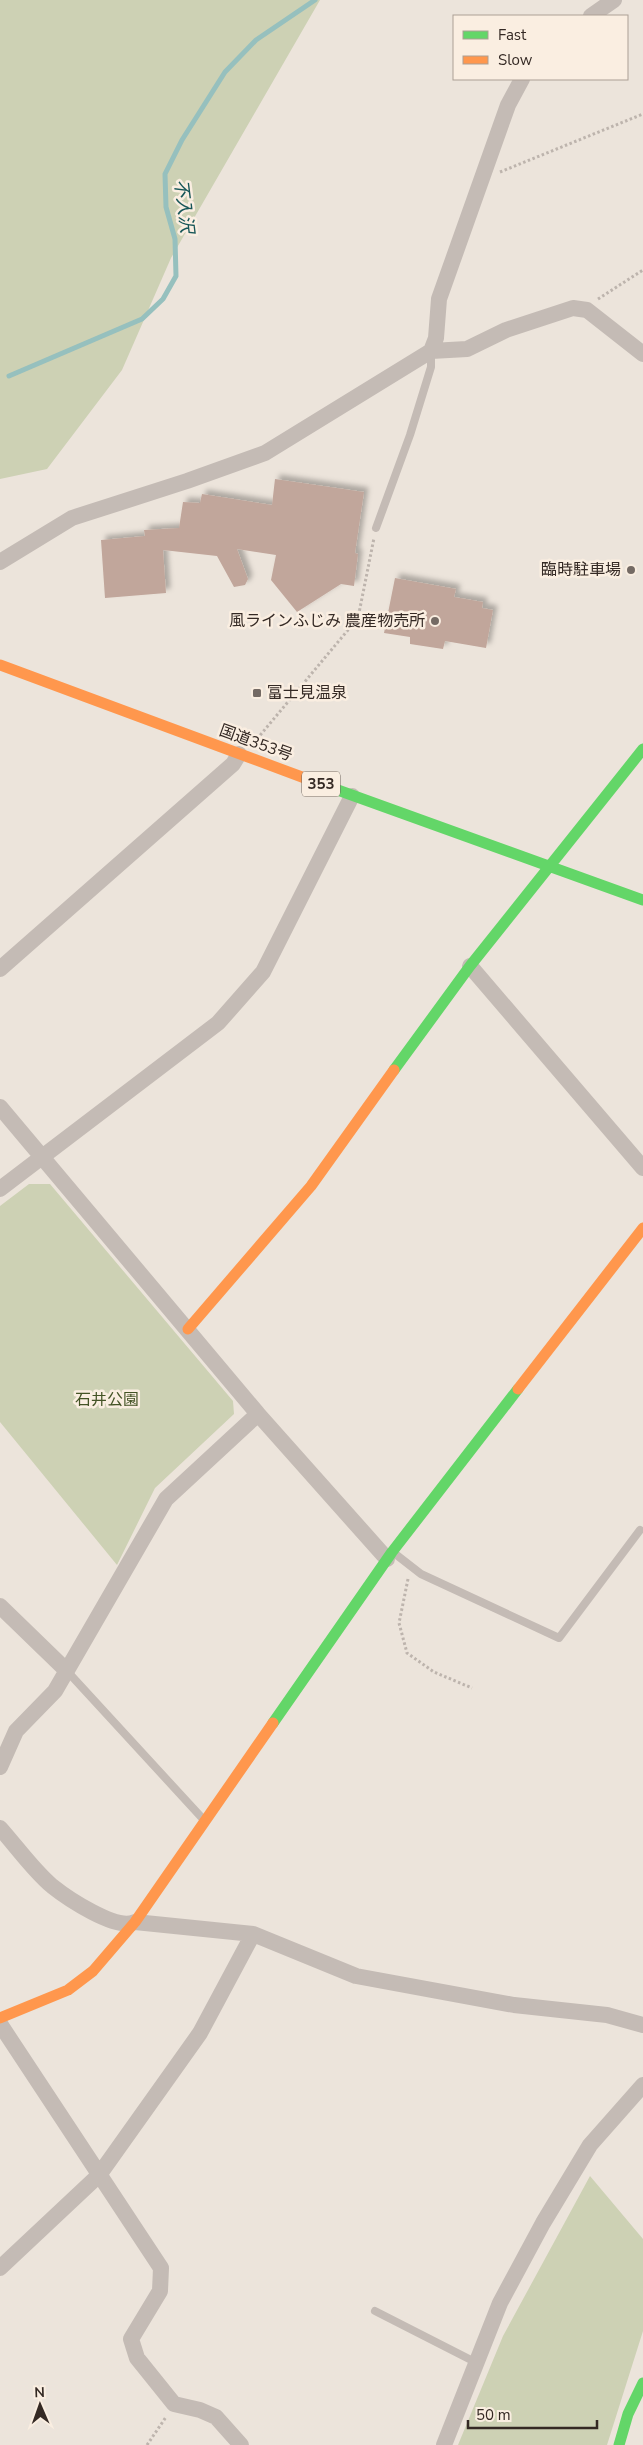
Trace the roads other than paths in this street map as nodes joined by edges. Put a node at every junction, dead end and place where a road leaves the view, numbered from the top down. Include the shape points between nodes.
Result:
1 (614, 0) edge
2 (592, 15) edge
3 (521, 80) edge
4 (431, 351) junction
5 (643, 354) edge
6 (376, 528) road end
7 (0, 562) edge
8 (0, 665) edge
9 (643, 750) edge
10 (245, 756) junction
11 (352, 796) junction
12 (548, 866) junction
13 (643, 900) edge
14 (470, 966) junction
15 (0, 969) edge
16 (0, 1107) edge
17 (42, 1158) junction
18 (643, 1168) edge
19 (0, 1189) edge
20 (643, 1228) edge
21 (188, 1330) junction
22 (258, 1414) junction
23 (640, 1530) dead end
24 (390, 1556) junction
25 (0, 1606) edge
26 (66, 1671) junction
27 (0, 1766) edge
28 (205, 1821) junction
29 (0, 1828) edge
30 (134, 1922) junction
31 (253, 1934) junction
32 (0, 2018) edge
33 (0, 2024) edge
34 (643, 2025) edge
35 (643, 2085) edge
36 (99, 2175) junction
37 (0, 2268) edge
38 (375, 2311) dead end
39 (477, 2363) junction
40 (643, 2383) edge
41 (241, 2445) edge
42 (444, 2445) edge
43 (619, 2445) edge

1 - 2 street
3 - 4 street via 508,106 439,299 436,338
4 - 5 street via 467,349 514,327 573,308 587,310
4 - 6 lane via 426,384
4 - 7 street via 265,453 72,518
8 - 10 main road, 国道353号 / 353
9 - 12 main road
10 - 11 main road, 国道353号 / 353
10 - 15 street
11 - 12 main road, 国道353号 / 353
11 - 17 street via 263,972 218,1023
12 - 13 main road, 国道353号 / 353
12 - 14 main road
14 - 18 street
14 - 21 main road via 311,1186
16 - 17 street
17 - 19 street
17 - 21 street
20 - 24 main road
21 - 22 street
22 - 24 street
22 - 26 street via 166,1499
23 - 24 lane via 559,1638 421,1574
24 - 28 main road
25 - 26 street
26 - 27 street via 54,1691 16,1731
26 - 28 lane
28 - 30 main road
29 - 30 street via 52,1886 98,1915 129,1924
30 - 31 street
30 - 32 main road via 93,1971 68,1990
31 - 34 street via 356,1976 514,2005 607,2015
31 - 36 street via 200,2033
33 - 36 street
35 - 39 street via 590,2145 543,2222 500,2303
36 - 37 street
36 - 41 street via 161,2268 160,2291 131,2339 137,2358 174,2404 216,2417
38 - 39 lane
39 - 42 street
40 - 43 main road via 628,2414

